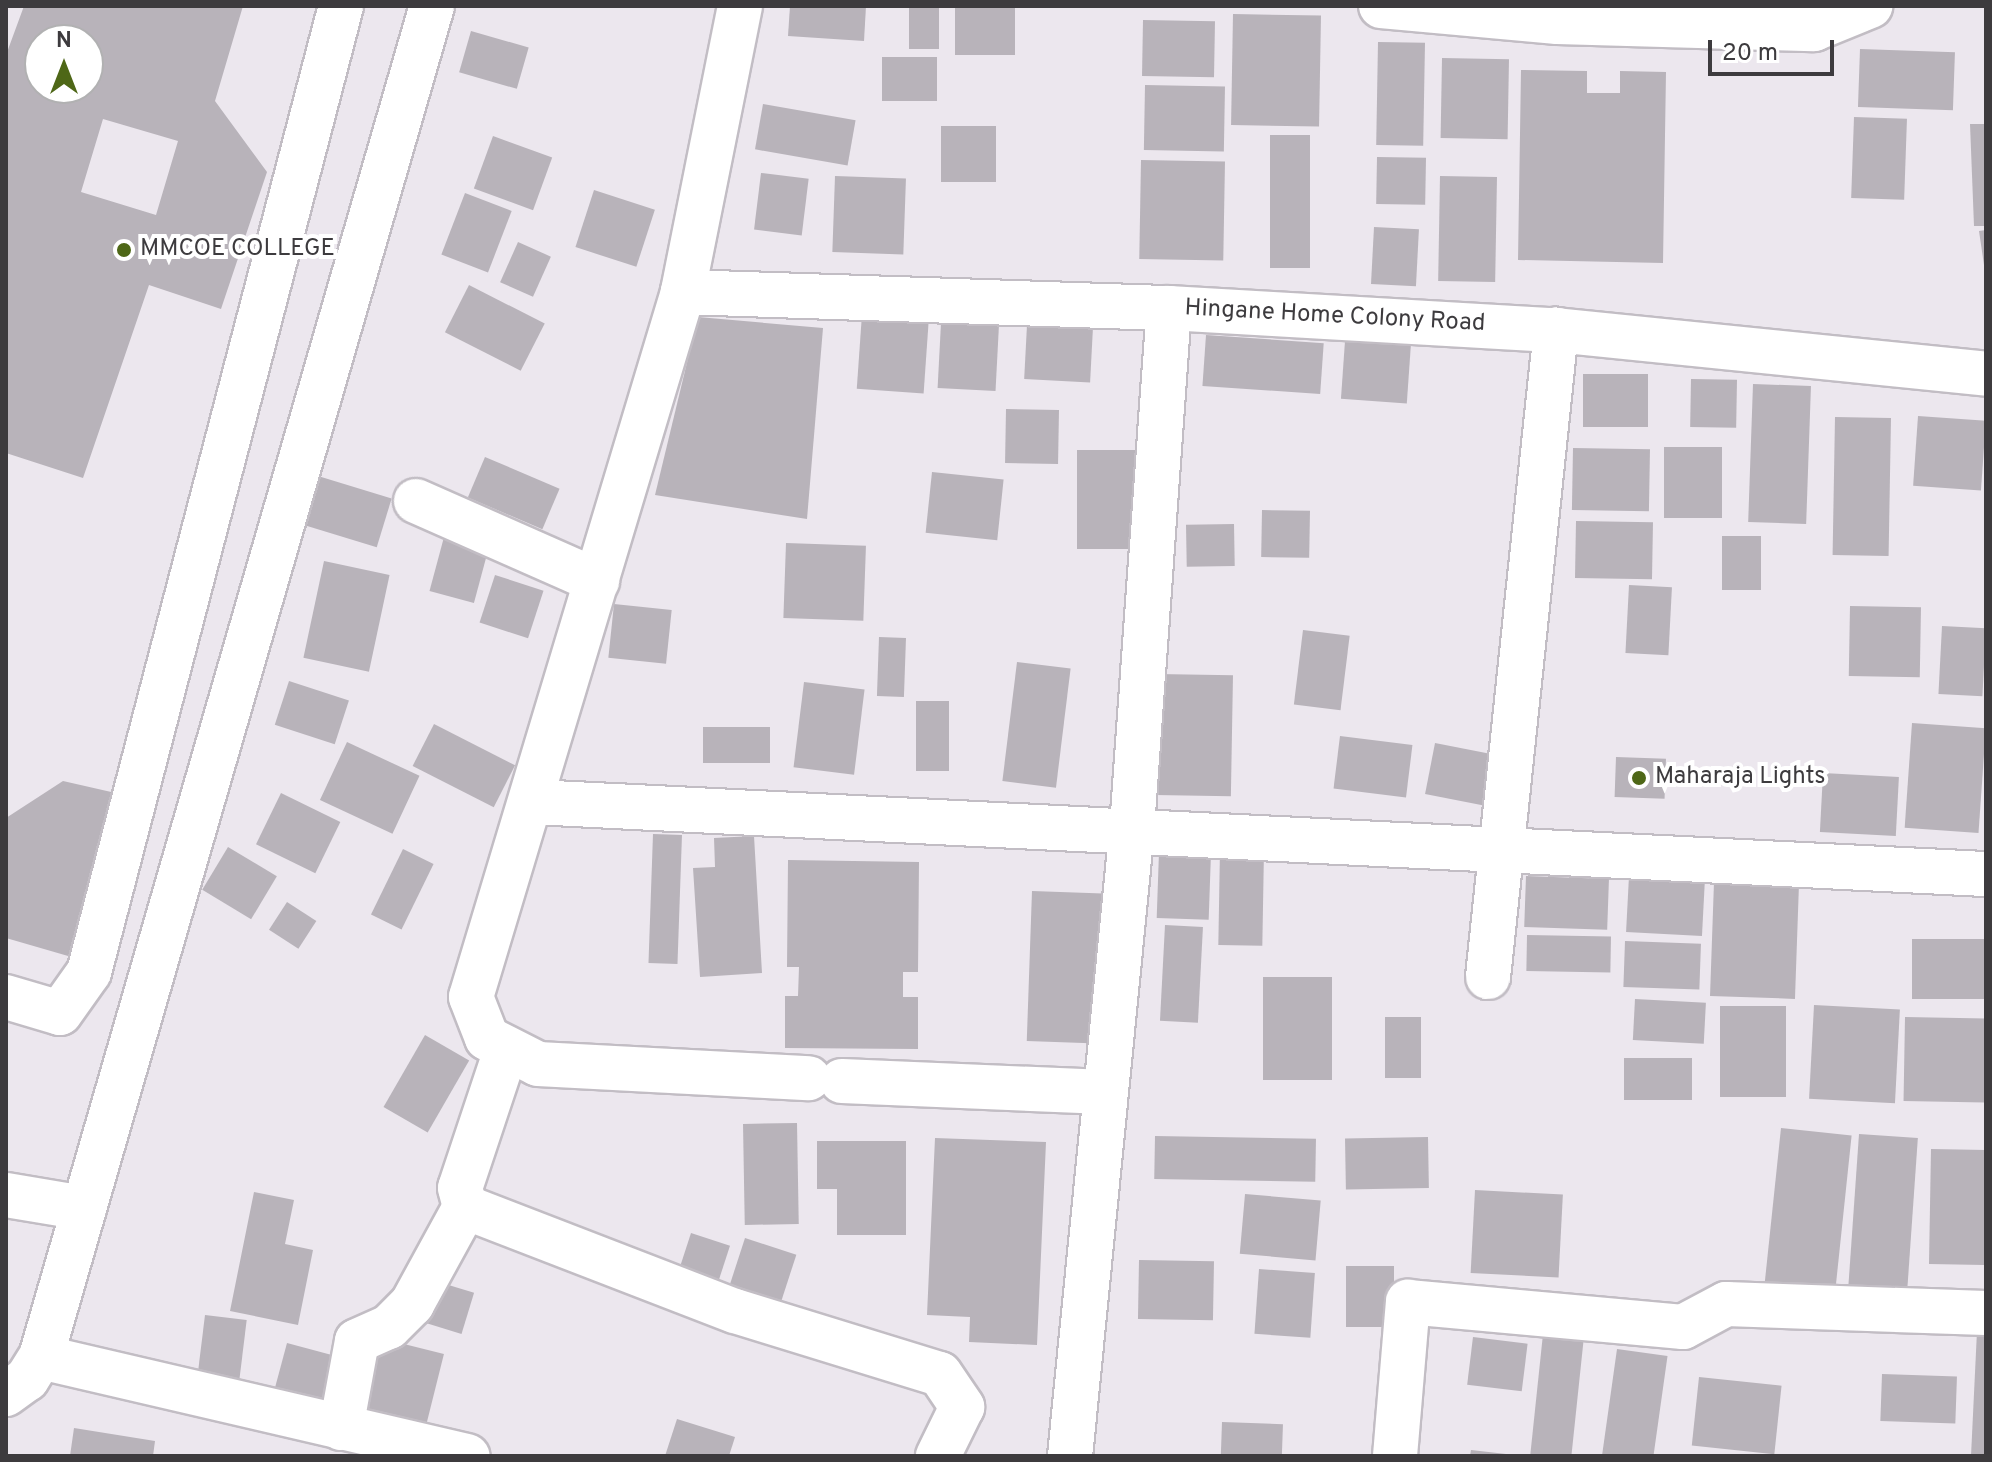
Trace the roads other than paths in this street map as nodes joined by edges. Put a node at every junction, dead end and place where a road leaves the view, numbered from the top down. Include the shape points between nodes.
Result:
1 (341, 6) edge
2 (432, 6) edge
3 (740, 6) edge
4 (1381, 6) edge
5 (1870, 6) edge
6 (683, 292) junction
7 (1169, 308) junction
8 (1556, 330) junction
9 (1986, 374) edge
10 (416, 501) dead end
11 (597, 581) junction
12 (533, 802) junction
13 (1132, 828) junction
14 (1503, 849) junction
15 (1986, 874) edge
16 (1488, 977) dead end
17 (6, 997) edge
18 (505, 1053) junction
19 (1106, 1092) junction
20 (6, 1195) edge
21 (465, 1207) junction
22 (84, 1208) junction
23 (1986, 1313) edge
24 (41, 1357) junction
25 (6, 1394) edge
26 (341, 1428) junction
27 (468, 1456) edge
28 (938, 1456) edge
29 (1070, 1456) edge
30 (1395, 1456) edge

1 - 17 street via 89,972 60,1013
2 - 22 street
3 - 6 street
4 - 5 street via 1557,22 1814,29
6 - 7 street, Hingane Home Colony Road
6 - 11 street
7 - 8 street, Hingane Home Colony Road
7 - 13 street
8 - 9 street, Hingane Home Colony Road
8 - 14 street
10 - 11 street
11 - 12 street
12 - 13 street
12 - 18 street via 471,997 487,1038
13 - 14 street
13 - 19 street
14 - 15 street
14 - 16 street
18 - 19 street via 538,1064
18 - 21 street via 460,1188
19 - 29 street
20 - 22 street
21 - 26 street via 412,1304 389,1327 357,1341
21 - 28 street via 735,1311 940,1374 962,1407
22 - 24 street
23 - 30 street via 1726,1304 1683,1327 1408,1302
24 - 25 street via 27,1379
24 - 26 street
26 - 27 street

